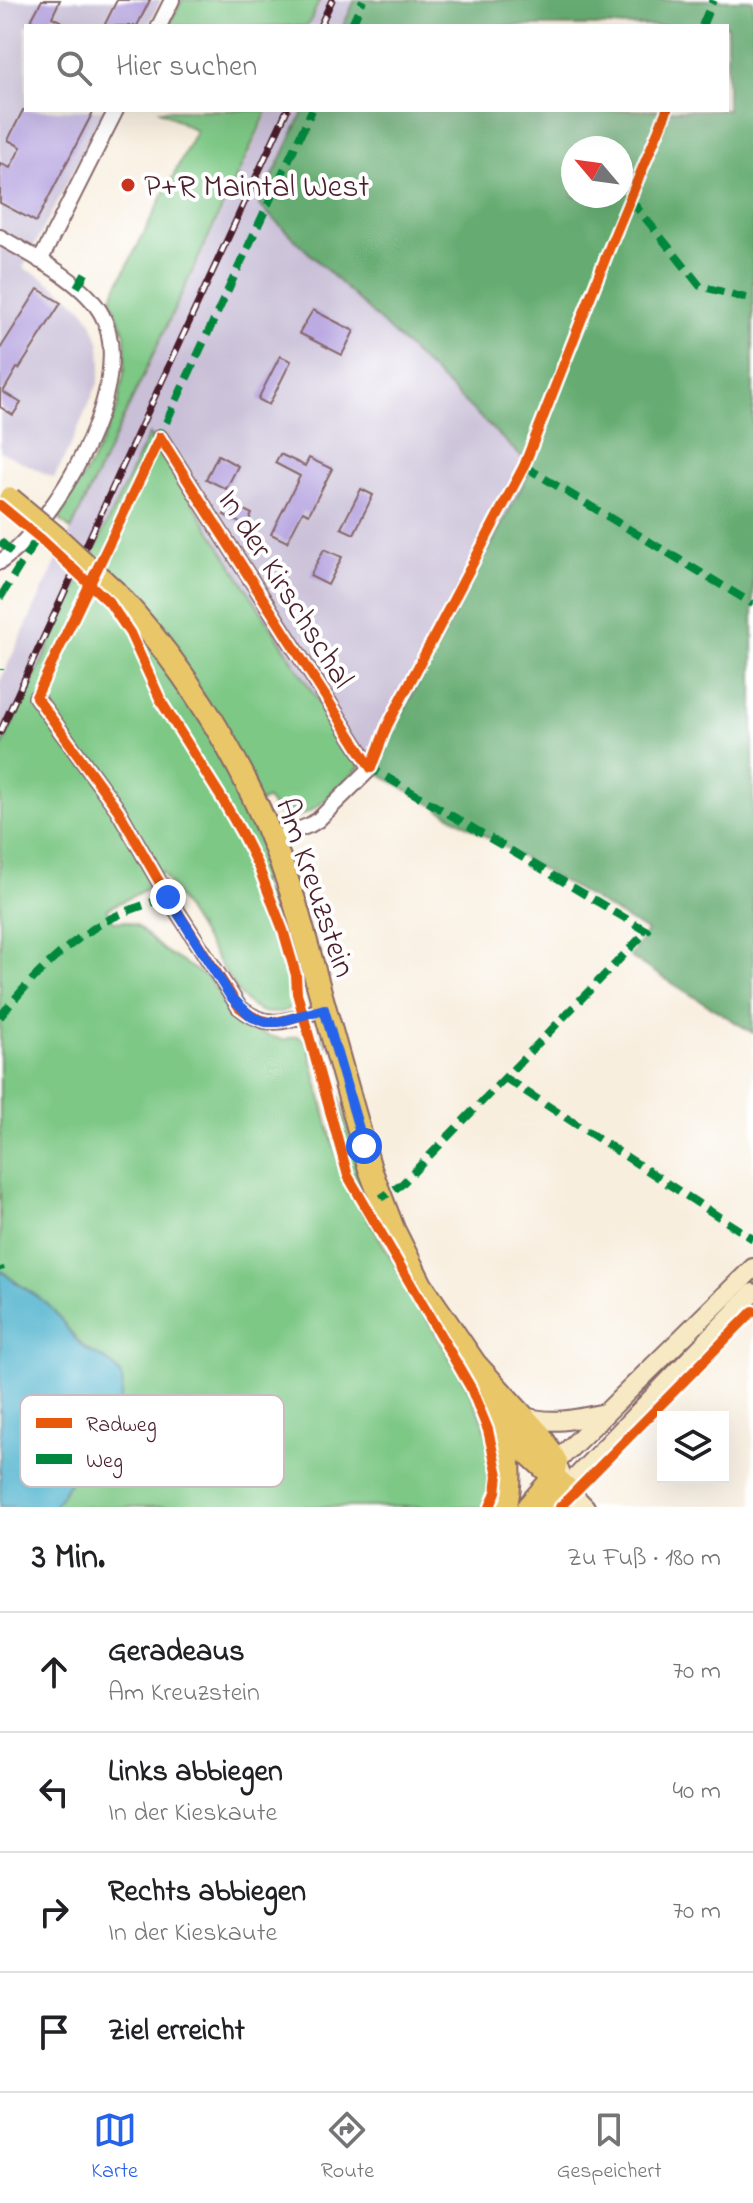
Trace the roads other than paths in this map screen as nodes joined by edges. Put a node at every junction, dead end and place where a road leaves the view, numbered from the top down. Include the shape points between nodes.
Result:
1 (172, 0) edge
2 (160, 24) edge
3 (115, 112) edge
4 (0, 237) edge
5 (40, 261) junction
6 (160, 437) dead end
7 (5, 495) edge
8 (0, 562) edge
9 (36, 697) dead end
10 (272, 840) junction
11 (324, 1009) junction
12 (753, 1268) edge
13 (753, 1293) edge
14 (475, 1364) junction
15 (605, 1413) junction
16 (525, 1417) junction
17 (500, 1419) junction
18 (563, 1483) edge
19 (505, 1507) edge
20 (512, 1507) edge
21 (528, 1507) edge
22 (547, 1507) edge

1 - 2 street
3 - 5 street
4 - 5 street
5 - 8 street via 84,292 101,313 111,366 99,414 69,481 37,527
6 - 10 street, In der Kirschschal via 371,768 318,820
7 - 10 main road, Am Kreuzstein, bridge via 142,622 204,704
9 - 11 street via 118,810 239,1007 266,1022
10 - 11 main road, Am Kreuzstein
11 - 14 main road, Am Kreuzstein via 393,1229 421,1285
12 - 15 main road
13 - 18 main road
14 - 16 main road, Am Kreuzstein
14 - 17 main road, Am Kreuzstein
15 - 16 main road via 556,1422
15 - 18 main road
16 - 18 main road, Am Kreuzstein via 540,1435
17 - 18 main road
17 - 19 main road, Am Kreuzstein via 510,1466
18 - 20 main road
18 - 21 main road
18 - 22 main road

